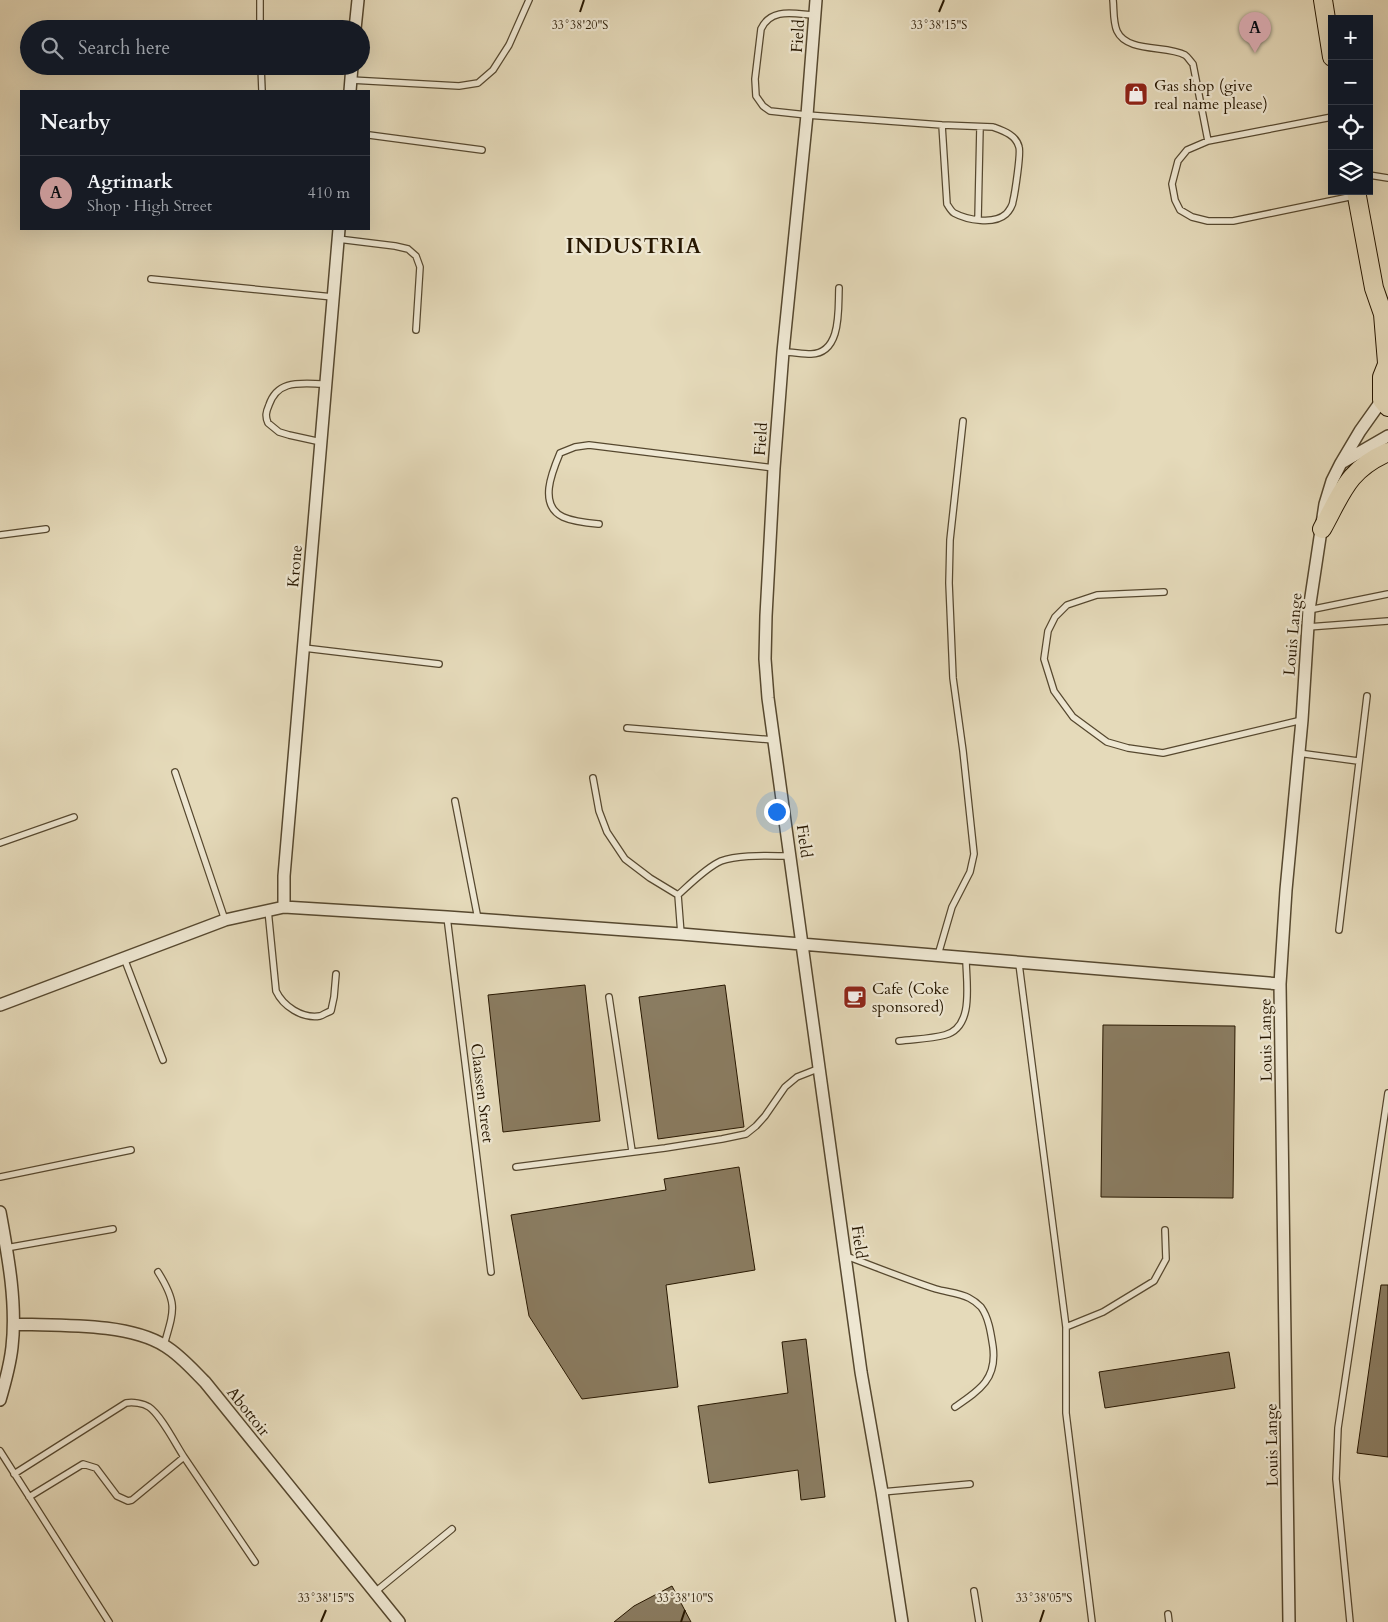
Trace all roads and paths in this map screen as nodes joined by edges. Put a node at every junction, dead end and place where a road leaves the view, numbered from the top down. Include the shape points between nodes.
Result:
1 (260, 0) edge
2 (358, 0) edge
3 (529, 0) edge
4 (816, 0) edge
5 (1113, 0) edge
6 (1323, 0) edge
7 (814, 15) junction
8 (260, 20) edge
9 (356, 20) edge
10 (1328, 32) edge
11 (261, 75) edge
12 (350, 86) edge
13 (262, 90) edge
14 (807, 115) junction
15 (1328, 119) edge
16 (942, 125) junction
17 (980, 127) junction
18 (370, 135) edge
19 (1208, 141) junction
20 (482, 150) dead end
21 (1373, 176) edge
22 (1388, 178) edge
23 (1351, 195) edge
24 (1356, 195) edge
25 (978, 219) junction
26 (338, 234) edge
27 (151, 279) dead end
28 (839, 288) dead end
29 (333, 296) junction
30 (1386, 316) edge
31 (416, 330) dead end
32 (783, 352) junction
33 (1387, 362) edge
34 (326, 384) junction
35 (1385, 403) edge
36 (963, 421) dead end
37 (1388, 436) edge
38 (321, 442) junction
39 (1388, 452) edge
40 (1341, 463) junction
41 (774, 468) junction
42 (598, 524) dead end
43 (46, 529) dead end
44 (1322, 529) junction
45 (0, 535) edge
46 (1164, 592) dead end
47 (1388, 594) edge
48 (1309, 610) junction
49 (1388, 621) edge
50 (1308, 627) junction
51 (304, 648) junction
52 (439, 664) dead end
53 (1367, 696) dead end
54 (1302, 720) junction
55 (627, 728) dead end
56 (774, 740) junction
57 (1298, 753) junction
58 (1358, 761) junction
59 (175, 772) dead end
60 (594, 778) dead end
61 (455, 801) dead end
62 (74, 817) dead end
63 (0, 843) edge
64 (790, 856) junction
65 (678, 895) junction
66 (284, 907) junction
67 (268, 910) junction
68 (447, 917) junction
69 (478, 919) junction
70 (225, 920) junction
71 (1339, 930) dead end
72 (681, 934) junction
73 (803, 946) junction
74 (938, 957) junction
75 (124, 958) junction
76 (966, 959) junction
77 (1019, 964) junction
78 (336, 974) dead end
79 (1280, 984) junction
80 (609, 997) dead end
81 (0, 1006) edge
82 (899, 1041) dead end
83 (163, 1060) dead end
84 (820, 1068) junction
85 (1388, 1093) edge
86 (131, 1150) dead end
87 (632, 1151) junction
88 (516, 1167) dead end
89 (0, 1177) edge
90 (0, 1212) edge
91 (113, 1229) dead end
92 (1165, 1230) dead end
93 (6, 1248) junction
94 (846, 1256) junction
95 (158, 1272) dead end
96 (491, 1272) dead end
97 (14, 1324) junction
98 (1066, 1327) junction
99 (164, 1345) junction
100 (0, 1400) edge
101 (955, 1407) dead end
102 (0, 1451) edge
103 (184, 1457) junction
104 (14, 1474) junction
105 (970, 1484) dead end
106 (882, 1492) junction
107 (29, 1497) junction
108 (452, 1529) dead end
109 (255, 1562) dead end
110 (376, 1592) junction
111 (974, 1592) dead end
112 (1168, 1614) dead end
113 (109, 1622) edge
114 (399, 1622) edge
115 (902, 1622) edge
116 (979, 1622) edge
117 (1092, 1622) edge
118 (1169, 1622) edge
119 (1289, 1622) edge
120 (1350, 1622) edge

1 - 8 lane
2 - 9 street
3 - 12 lane via 509,45 493,70 478,83 459,86
4 - 7 street, Field
5 - 19 lane via 1116,30 1122,39 1186,55 1193,64
6 - 10 main road
7 - 14 street, Field
7 - 14 lane via 784,13 772,15 764,21 755,80 756,96 770,111
11 - 13 lane
14 - 16 lane
14 - 32 street, Field
15 - 19 lane
16 - 17 lane
16 - 25 lane via 946,204 953,212
17 - 25 lane
17 - 25 lane via 1003,130 1015,138 1020,148 1013,203 1006,214 996,220
18 - 20 lane
19 - 23 lane via 1187,150 1178,161 1172,184 1180,210 1192,217 1233,221
21 - 22 lane
24 - 30 main road via 1374,288
26 - 29 street, Krone
26 - 31 lane via 408,249 416,256 420,267
27 - 29 lane
28 - 32 lane via 838,323 824,350 812,354
29 - 34 street, Krone
30 - 33 main road
32 - 41 street, Field
33 - 35 main road via 1382,377
34 - 38 street, Krone
34 - 38 lane via 285,386 274,393 266,412 268,424 280,432
35 - 40 street, Louis Lange via 1360,431
36 - 74 lane via 950,540 949,583 953,678 974,854 970,872 952,906
37 - 40 street
38 - 51 street, Krone
39 - 44 main road via 1355,473
40 - 44 street, Louis Lange via 1325,504
41 - 42 lane via 589,445 560,453 551,473 549,496 553,508 562,517
41 - 56 street, Field via 765,660
43 - 45 lane
44 - 48 street, Louis Lange
46 - 54 lane via 1096,595 1067,605 1055,617 1048,631 1044,659 1054,691 1072,717 1106,742 1163,753
47 - 48 lane
48 - 50 street, Louis Lange
49 - 50 lane
50 - 54 street, Louis Lange
51 - 52 lane
51 - 66 street, Krone
53 - 58 lane
54 - 57 street, Louis Lange
55 - 56 lane
56 - 64 street, Field
57 - 58 lane
57 - 79 street, Louis Lange
58 - 71 lane
59 - 70 lane
60 - 65 lane via 607,832 625,860
61 - 69 lane
62 - 63 lane
64 - 65 lane via 720,861
64 - 73 street, Field
65 - 72 lane
66 - 67 street
66 - 68 street
67 - 70 street
67 - 78 lane via 276,992 280,999 305,1015 320,1016 331,1011
68 - 69 street
68 - 96 lane, Claassen Street
69 - 72 street
70 - 75 street
72 - 73 street
73 - 74 street
73 - 84 street, Field
74 - 76 street
75 - 81 street
75 - 83 lane
76 - 77 street
76 - 82 lane via 967,1002 962,1022 946,1035
77 - 79 street
77 - 98 lane
79 - 119 street, Louis Lange
80 - 87 lane
84 - 87 lane via 797,1077 785,1087 766,1116 746,1134
84 - 94 street, Field
85 - 120 lane via 1338,1428 1336,1479
86 - 89 lane
87 - 88 lane
90 - 93 street
91 - 93 lane
92 - 98 lane via 1166,1259 1154,1281 1103,1312
93 - 97 street
94 - 101 lane via 918,1283 968,1297 980,1306 992,1338 992,1370 988,1380
94 - 106 street, Field via 861,1372
95 - 99 lane via 169,1290 173,1314
97 - 99 street, Abottoir via 112,1328
97 - 100 street
98 - 117 lane via 1066,1412
99 - 110 street, Abottoir via 184,1360 204,1382
102 - 104 lane
103 - 104 lane via 156,1413 148,1406 126,1402
103 - 107 lane via 132,1500 117,1496 96,1468 83,1464
103 - 109 lane
104 - 107 lane
105 - 106 lane
106 - 115 street, Field
107 - 113 lane
108 - 110 lane
110 - 114 street, Abottoir
111 - 116 lane
112 - 118 lane

